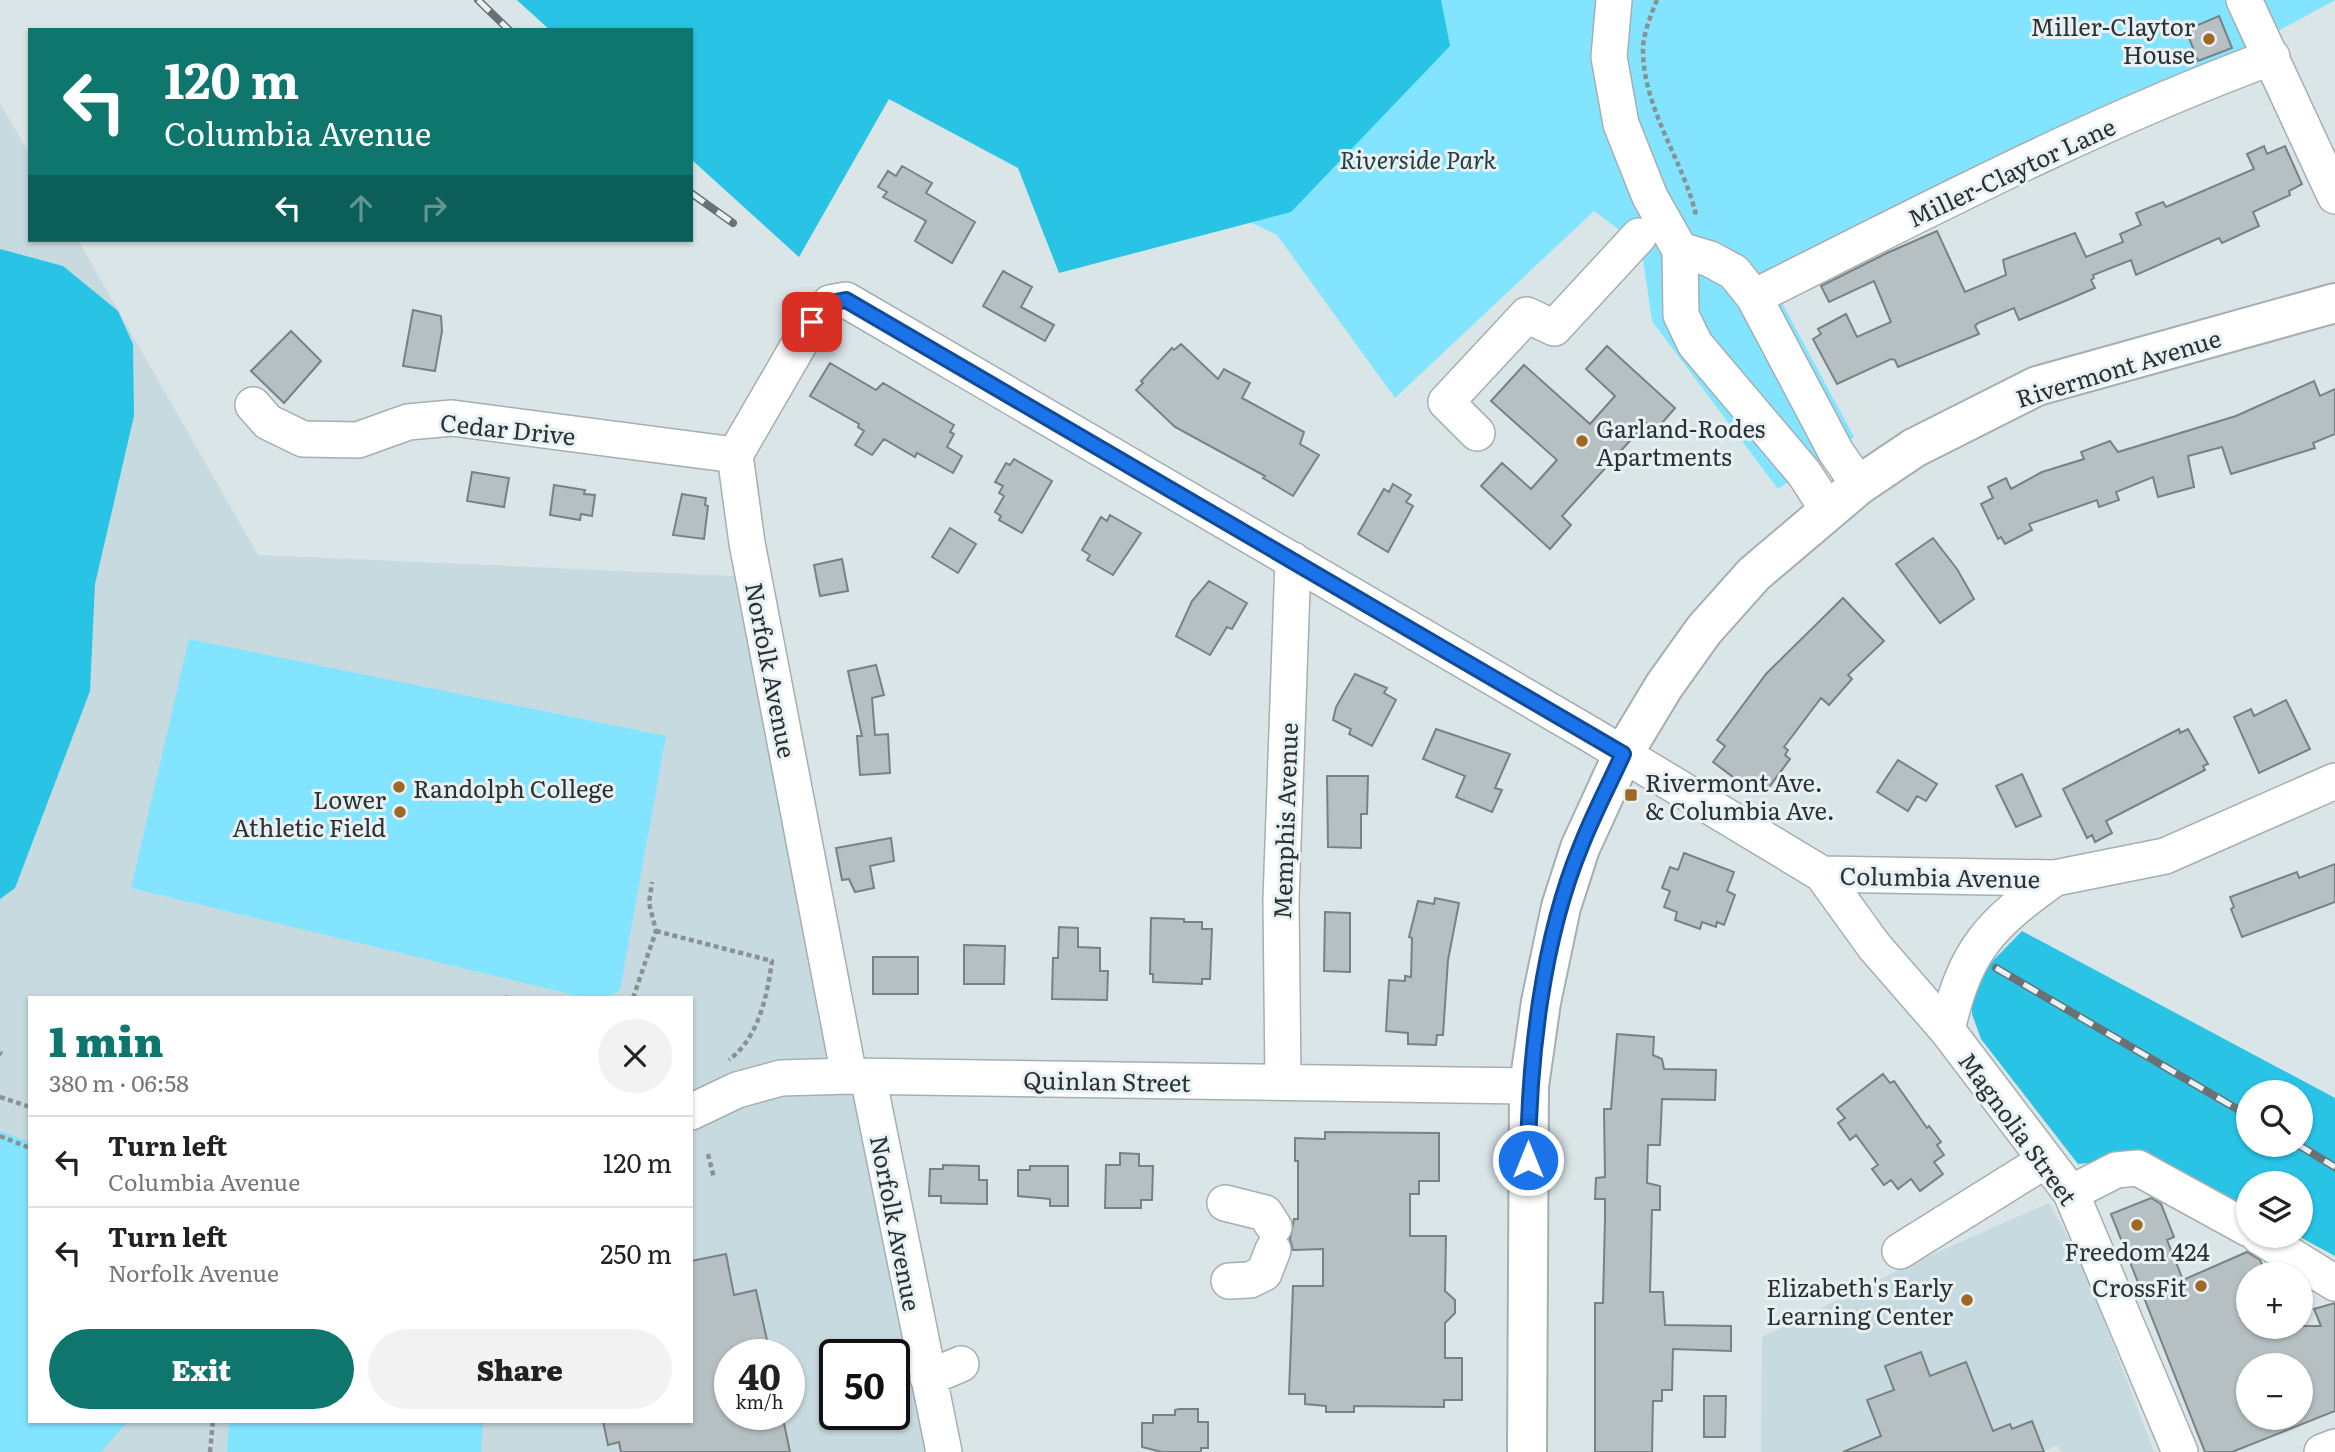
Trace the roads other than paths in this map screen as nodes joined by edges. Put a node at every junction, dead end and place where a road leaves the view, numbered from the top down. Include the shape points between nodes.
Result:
1 (1614, 0) edge
2 (2244, 0) edge
3 (2272, 57) junction
4 (2335, 196) edge
5 (1639, 236) dead end
6 (1689, 239) junction
7 (1754, 297) junction
8 (2335, 303) edge
9 (253, 405) dead end
10 (1478, 433) dead end
11 (736, 455) junction
12 (1859, 485) junction
13 (1828, 510) junction
14 (1293, 561) junction
15 (1623, 754) junction
16 (2335, 781) edge
17 (1822, 874) junction
18 (2055, 878) junction
19 (1947, 1030) junction
20 (858, 1077) junction
21 (1283, 1081) junction
22 (1529, 1086) junction
23 (693, 1111) edge
24 (2046, 1160) junction
25 (2071, 1193) junction
26 (1225, 1203) dead end
27 (2236, 1221) edge
28 (2278, 1248) edge
29 (1900, 1251) dead end
30 (1229, 1281) dead end
31 (2335, 1283) edge
32 (961, 1364) dead end
33 (928, 1378) junction
34 (2335, 1447) edge
35 (944, 1452) edge
36 (1527, 1452) edge
37 (2180, 1452) edge
38 (2322, 1452) edge

1 - 6 street via 1609,57 1621,124 1650,197
2 - 3 street
3 - 4 street
3 - 7 street, Miller-Claytor Lane via 2201,83 1978,183
5 - 10 street via 1554,328 1527,315 1446,402
6 - 7 street via 1710,259 1734,272
6 - 13 street via 1681,315 1695,344 1804,473
7 - 12 street via 1836,452
8 - 12 main road, Rivermont Avenue via 2037,386 1914,449
9 - 11 street, Cedar Drive via 268,422 303,439 358,440 408,422 452,418
11 - 14 street, Columbia Avenue via 812,322 830,303 846,300
11 - 20 street, Norfolk Avenue via 747,543
12 - 13 main road, Rivermont Avenue
13 - 15 main road, Rivermont Avenue via 1754,574 1704,630
14 - 15 street, Columbia Avenue
14 - 21 street, Memphis Avenue via 1281,900
15 - 17 street, Columbia Avenue
15 - 22 main road, Rivermont Avenue via 1580,848 1560,907
16 - 18 street, Columbia Avenue via 2165,856
17 - 18 street, Columbia Avenue
17 - 19 street, Magnolia Street via 1874,946
18 - 19 street, Columbia Avenue via 2017,905 1981,942 1957,985
19 - 24 street, Magnolia Street
20 - 21 street, Quinlan Street
20 - 23 street, Quinlan Street via 781,1078 737,1090
20 - 33 street, Norfolk Avenue
21 - 22 street, Quinlan Street
22 - 36 main road, Rivermont Avenue
24 - 25 street, Magnolia Street
24 - 29 street
25 - 27 street via 2116,1170 2138,1168
25 - 37 street, Magnolia Street
26 - 30 street via 1265,1213 1273,1238 1264,1273 1250,1280
28 - 31 street
32 - 33 street
33 - 35 street, Norfolk Avenue
34 - 38 street

